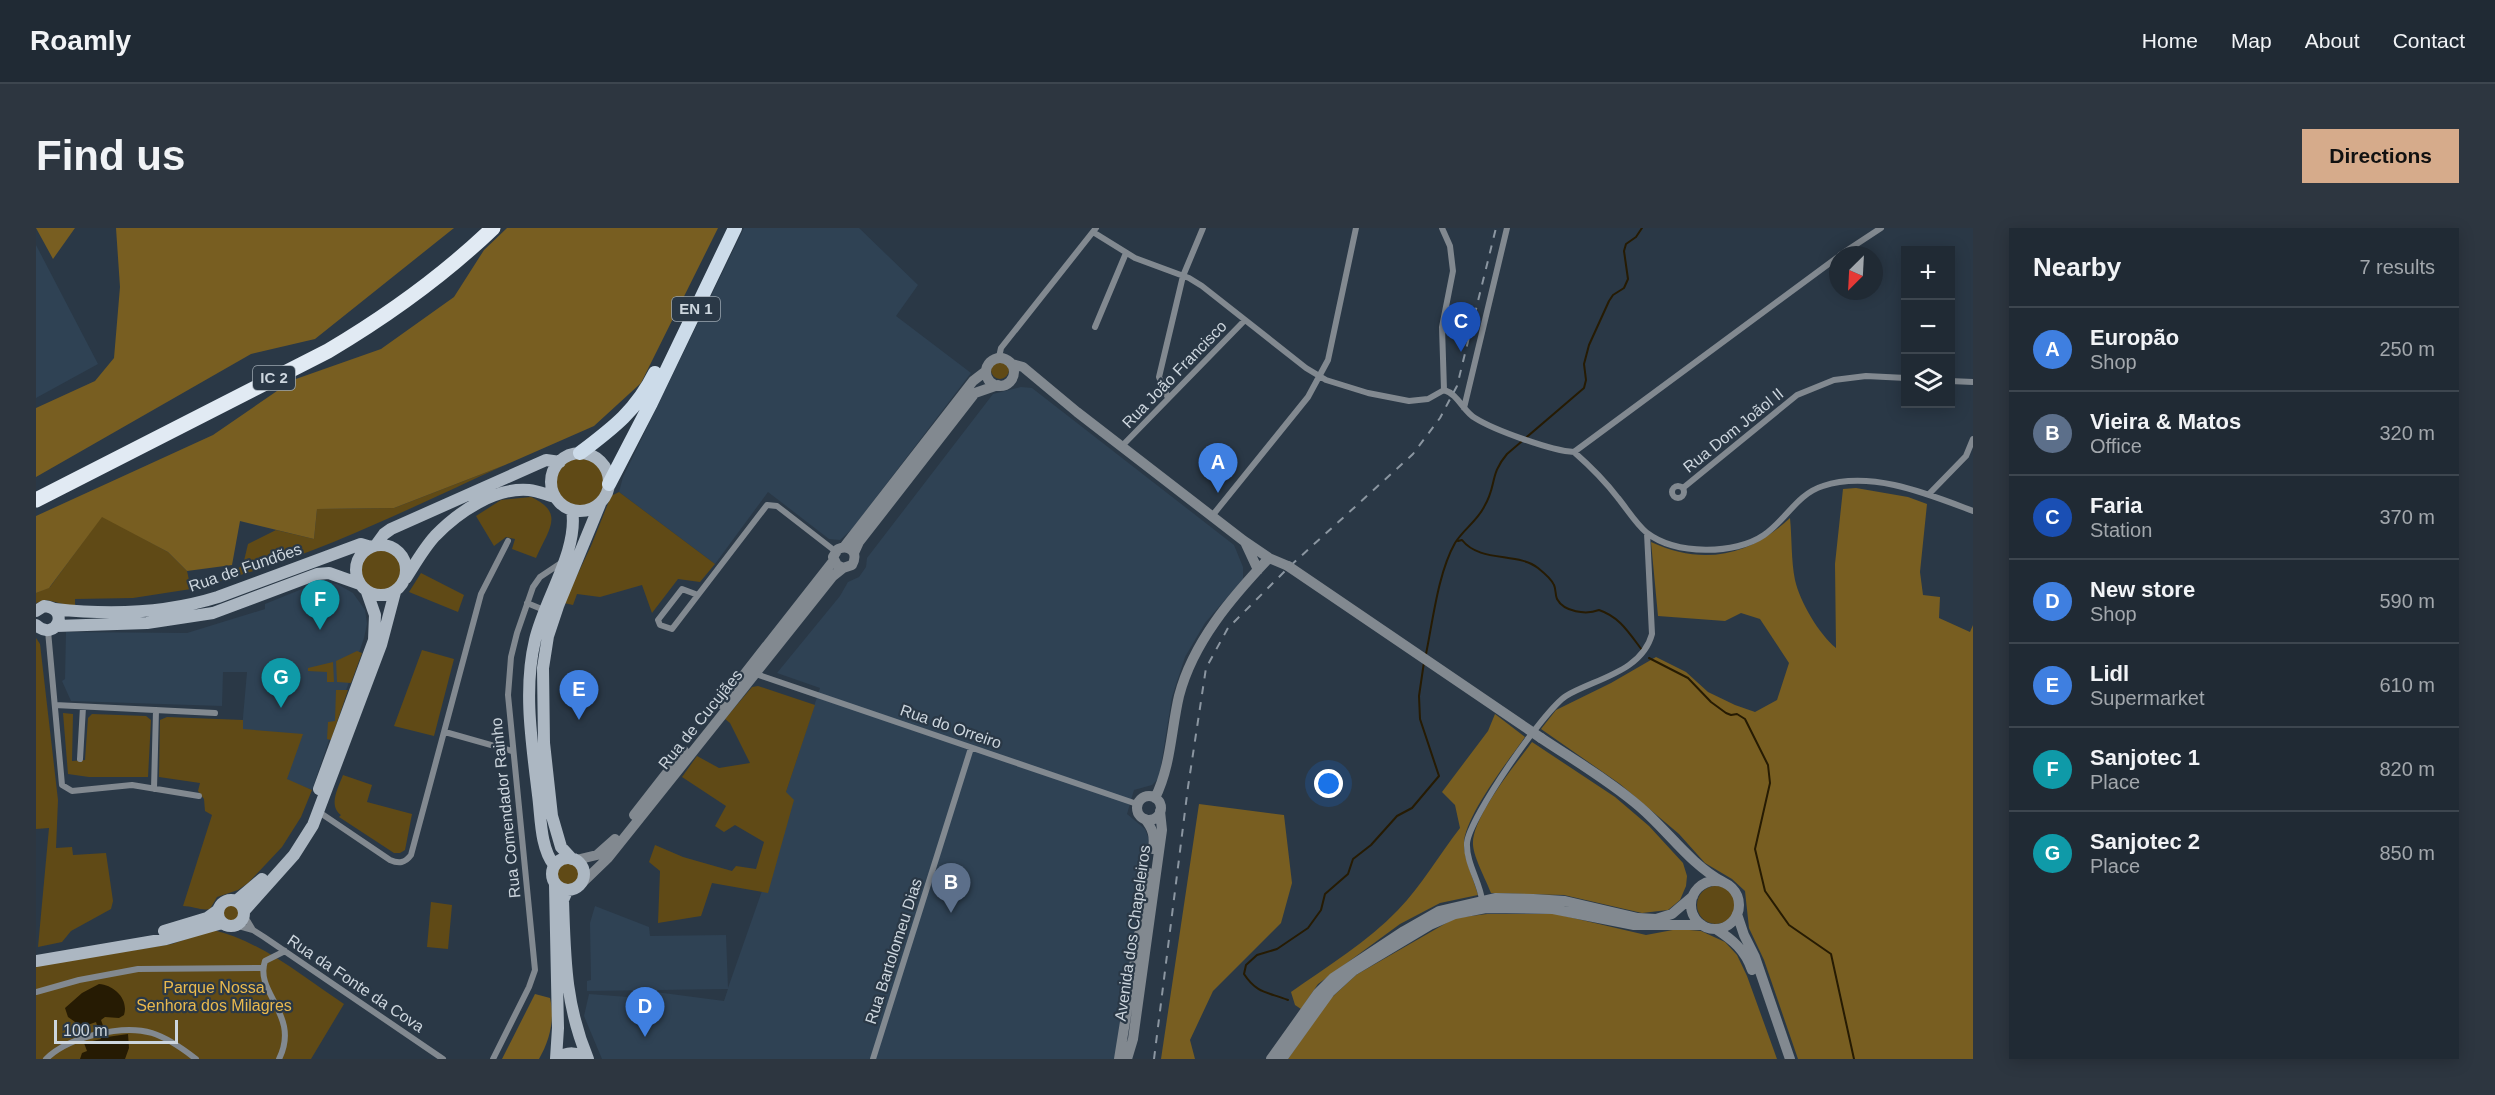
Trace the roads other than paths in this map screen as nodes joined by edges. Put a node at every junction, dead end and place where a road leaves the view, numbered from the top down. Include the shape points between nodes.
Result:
1 (485, 228) edge
2 (493, 228) edge
3 (726, 228) edge
4 (735, 228) edge
5 (1203, 228) edge
6 (1356, 228) edge
7 (1442, 228) edge
8 (1507, 228) edge
9 (1881, 228) edge
10 (1093, 229) edge
11 (1854, 246) edge
12 (1126, 253) junction
13 (1829, 263) edge
14 (1183, 276) junction
15 (1245, 320) junction
16 (1095, 327) dead end
17 (999, 357) junction
18 (1012, 364) junction
19 (986, 370) junction
20 (1320, 378) junction
21 (1901, 378) edge
22 (1010, 381) junction
23 (1036, 381) junction
24 (1955, 381) edge
25 (1973, 382) edge
26 (998, 385) junction
27 (1444, 390) junction
28 (1168, 398) junction
29 (1464, 408) junction
30 (1973, 439) edge
31 (1121, 447) junction
32 (1574, 452) junction
33 (580, 453) junction
34 (560, 462) junction
35 (609, 484) junction
36 (1683, 488) dead end
37 (36, 493) edge
38 (1929, 494) junction
39 (555, 497) junction
40 (36, 500) edge
41 (600, 504) junction
42 (572, 510) junction
43 (1973, 511) edge
44 (1212, 516) junction
45 (1647, 533) junction
46 (508, 541) dead end
47 (1244, 542) junction
48 (374, 546) junction
49 (838, 552) junction
50 (854, 553) junction
51 (1269, 558) junction
52 (563, 562) junction
53 (843, 568) junction
54 (1258, 570) junction
55 (406, 578) junction
56 (364, 588) junction
57 (395, 592) junction
58 (698, 595) junction
59 (527, 603) junction
60 (55, 609) junction
61 (36, 610) edge
62 (544, 610) junction
63 (47, 627) edge
64 (752, 672) junction
65 (55, 705) junction
66 (83, 707) junction
67 (156, 710) junction
68 (215, 713) dead end
69 (445, 732) junction
70 (971, 748) junction
71 (512, 751) junction
72 (80, 759) dead end
73 (154, 789) junction
74 (199, 796) dead end
75 (1155, 798) junction
76 (1137, 804) junction
77 (1160, 811) junction
78 (319, 812) junction
79 (1145, 819) junction
80 (574, 859) junction
81 (1694, 862) junction
82 (554, 865) junction
83 (1723, 882) junction
84 (555, 885) junction
85 (573, 888) junction
86 (1695, 892) junction
87 (1482, 900) junction
88 (236, 901) junction
89 (244, 913) junction
90 (1737, 914) junction
91 (225, 920) junction
92 (1702, 926) junction
93 (1716, 929) junction
94 (253, 930) junction
95 (285, 951) junction
96 (36, 954) edge
97 (36, 961) edge
98 (262, 968) junction
99 (36, 992) edge
100 (46, 1059) edge
101 (196, 1059) edge
102 (279, 1059) edge
103 (443, 1059) edge
104 (493, 1059) edge
105 (556, 1059) edge
106 (588, 1059) edge
107 (873, 1059) edge
108 (1119, 1059) edge
109 (1127, 1059) edge
110 (1271, 1059) edge
111 (1282, 1059) edge
112 (1782, 1059) edge
113 (1790, 1059) edge

1 - 37 highway, IC 2 via 361,325
2 - 40 highway, IC 2 via 364,330
3 - 33 main road, EN 1 via 640,400 623,421
4 - 35 main road, EN 1
5 - 14 street
6 - 20 street via 1328,360
7 - 27 street via 1450,246 1453,271 1442,327
8 - 29 street
9 - 11 street
10 - 12 street
10 - 17 street via 1001,348
12 - 14 street
12 - 16 street
13 - 32 street
14 - 15 street via 1202,285
14 - 28 street via 1159,377
15 - 20 street
15 - 28 street, Rua João Francisco
17 - 18 street
17 - 19 street
18 - 22 street via 1014,373
18 - 23 street via 1023,368
19 - 26 street via 990,381
19 - 49 street, Rua de Cucujães via 973,381
20 - 27 street via 1400,400 1428,399
20 - 44 street
21 - 36 street, Rua Dom Joãol II via 1834,380 1797,395
22 - 23 street
22 - 26 street
23 - 31 street
24 - 25 street
26 - 50 street, Rua de Cucujães via 975,393
27 - 29 street via 1453,394
28 - 31 street, Rua João Francisco
29 - 32 street via 1475,418 1516,435
30 - 38 street via 1966,456
31 - 44 street
32 - 45 street
33 - 34 main road
33 - 35 main road via 598,459 608,474
34 - 39 main road via 551,479
34 - 48 main road via 546,460 391,529
35 - 41 main road
38 - 43 street
38 - 45 street via 1852,481 1823,486 1804,495 1763,536 1730,548 1697,550 1670,544
39 - 42 main road
39 - 55 main road via 527,490 509,491 484,501 435,536
41 - 42 main road via 582,511
41 - 80 main road via 558,606 543,668 544,743 552,816 561,847
42 - 52 main road via 574,523
44 - 47 street
45 - 87 street via 1652,634 1644,652 1617,672 1566,696 1546,713 1486,799 1467,842
46 - 69 street via 481,594
47 - 51 street
47 - 54 street
48 - 55 main road via 387,546 401,554
48 - 56 main road via 365,550 357,563
48 - 60 main road, Rua de Fundões via 361,544 194,603 126,611
49 - 50 street via 850,548
49 - 53 street via 837,565
49 - 58 street via 777,506 767,505
49 - 64 street, Rua de Cucujães
50 - 53 street, Rua de Cucujães via 854,562
51 - 54 street
51 - 81 street, bridge via 1288,566 1640,807
52 - 59 street, Rua Comendador Rainho via 540,577
52 - 62 main road
53 - 64 street, Rua de Cucujães
54 - 75 street via 1220,614 1192,660 1179,695 1164,779
55 - 57 main road
56 - 57 main road via 381,596
56 - 63 main road, Rua de Fundões via 329,573 317,574 213,613 147,623
56 - 88 main road via 375,615 374,640 312,809 288,851
57 - 78 main road via 381,645
58 - 58 street via 682,589 658,620 660,625 672,629
59 - 62 street
59 - 71 street, Rua Comendador Rainho via 517,633 509,686
60 - 61 main road, Rua de Fundões via 48,606
60 - 63 main road via 58,615
62 - 82 main road via 533,650 530,706 543,837
63 - 65 street
64 - 70 street, Rua do Orreiro
64 - 80 street, Rua de Cucujães via 610,844 597,855
64 - 85 street, Rua de Cucujães via 608,858
65 - 66 street
65 - 73 street via 62,785 72,791 132,785
66 - 67 street
66 - 72 street
67 - 68 street
67 - 73 street
69 - 71 street
69 - 78 street via 411,855 406,861 390,860
70 - 76 street, Rua do Orreiro
70 - 107 street, Rua Bartolomeu Dias
71 - 104 street, Rua Comendador Rainho via 535,970
73 - 74 street
75 - 76 street via 1145,796
75 - 77 street, Avenida dos Chapeleiros
76 - 79 street, Avenida dos Chapeleiros via 1139,815
77 - 79 street via 1156,817
77 - 109 street, Avenida dos Chapeleiros via 1162,830
78 - 89 main road via 294,855
79 - 108 street, Avenida dos Chapeleiros via 1154,839
80 - 82 main road via 562,859
80 - 85 main road via 584,873
81 - 83 street
81 - 86 street
82 - 84 main road via 551,876
83 - 86 street via 1709,882
83 - 90 street via 1737,895
84 - 85 main road
84 - 105 main road
85 - 106 main road via 563,900 567,986 573,1020
86 - 87 street via 1672,914 1656,919 1564,901
86 - 92 street via 1691,909
87 - 110 street via 1439,911 1333,978
88 - 89 main road
88 - 91 main road via 223,903
89 - 91 main road
89 - 94 street, Rua da Fonte da Cova
90 - 93 street via 1728,925
90 - 113 street
91 - 94 street, Rua da Fonte da Cova
91 - 96 main road via 207,918 165,930
91 - 97 main road via 166,939
92 - 93 street
92 - 111 street via 1634,926 1553,909 1486,908 1455,914 1353,971 1330,992
93 - 112 street via 1735,941 1748,958
94 - 95 street, Rua da Fonte da Cova
95 - 98 street via 265,961
95 - 103 street, Rua da Fonte da Cova
98 - 99 street via 138,969
98 - 102 street via 267,988 282,1016 286,1045
100 - 101 street via 71,1043 122,1029 151,1033 178,1045
105 - 106 main road via 573,1053

